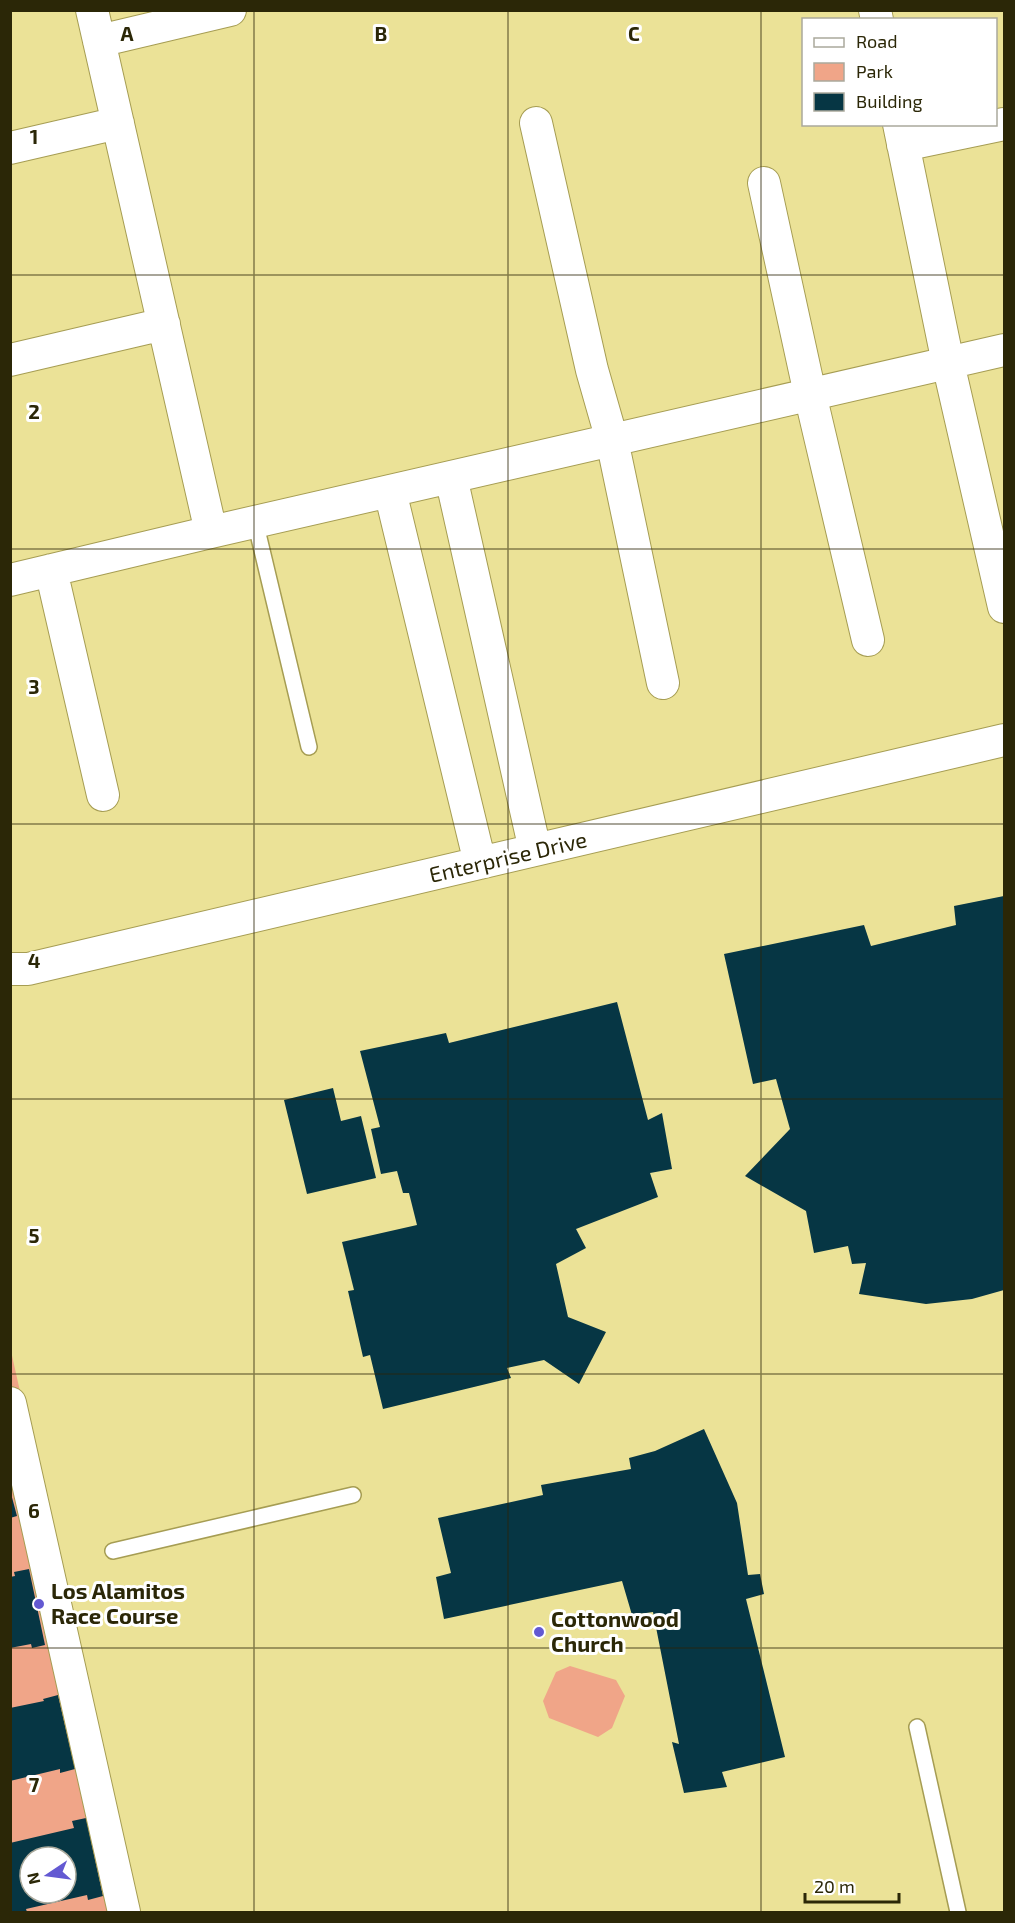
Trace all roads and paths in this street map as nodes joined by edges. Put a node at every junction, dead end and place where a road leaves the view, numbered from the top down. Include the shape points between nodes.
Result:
1 (92, 10) edge
2 (230, 10) edge
3 (99, 41) junction
4 (118, 123) junction
5 (536, 123) dead end
6 (986, 126) edge
7 (901, 135) edge
8 (10, 148) edge
9 (764, 183) dead end
10 (164, 324) junction
11 (1005, 350) edge
12 (10, 360) edge
13 (948, 363) junction
14 (810, 394) junction
15 (612, 440) junction
16 (451, 477) junction
17 (390, 491) junction
18 (255, 521) junction
19 (211, 532) junction
20 (1000, 569) edge
21 (51, 570) junction
22 (10, 580) edge
23 (1005, 607) edge
24 (868, 640) dead end
25 (663, 683) dead end
26 (1005, 740) edge
27 (309, 747) dead end
28 (103, 795) dead end
29 (535, 850) junction
30 (480, 863) junction
31 (10, 969) edge
32 (10, 1402) edge
33 (353, 1495) dead end
34 (113, 1551) dead end
35 (917, 1727) dead end
36 (124, 1912) edge
37 (958, 1912) edge

1 - 3 street
2 - 3 street
3 - 4 street
4 - 8 street
4 - 10 street
5 - 15 street via 592,370
6 - 7 street
7 - 13 street
9 - 14 street
10 - 12 street
10 - 19 street
11 - 13 street
13 - 14 street
13 - 20 street
14 - 15 street
14 - 24 street
15 - 16 street
15 - 25 street
16 - 17 street
16 - 29 street
17 - 18 street
17 - 30 street
18 - 19 street
18 - 27 lane
19 - 21 street
20 - 23 street
21 - 22 street
21 - 28 street
26 - 29 street, Enterprise Drive
29 - 30 street, Enterprise Drive
30 - 31 street, Enterprise Drive via 28,969
32 - 36 street
33 - 34 lane
35 - 37 lane

